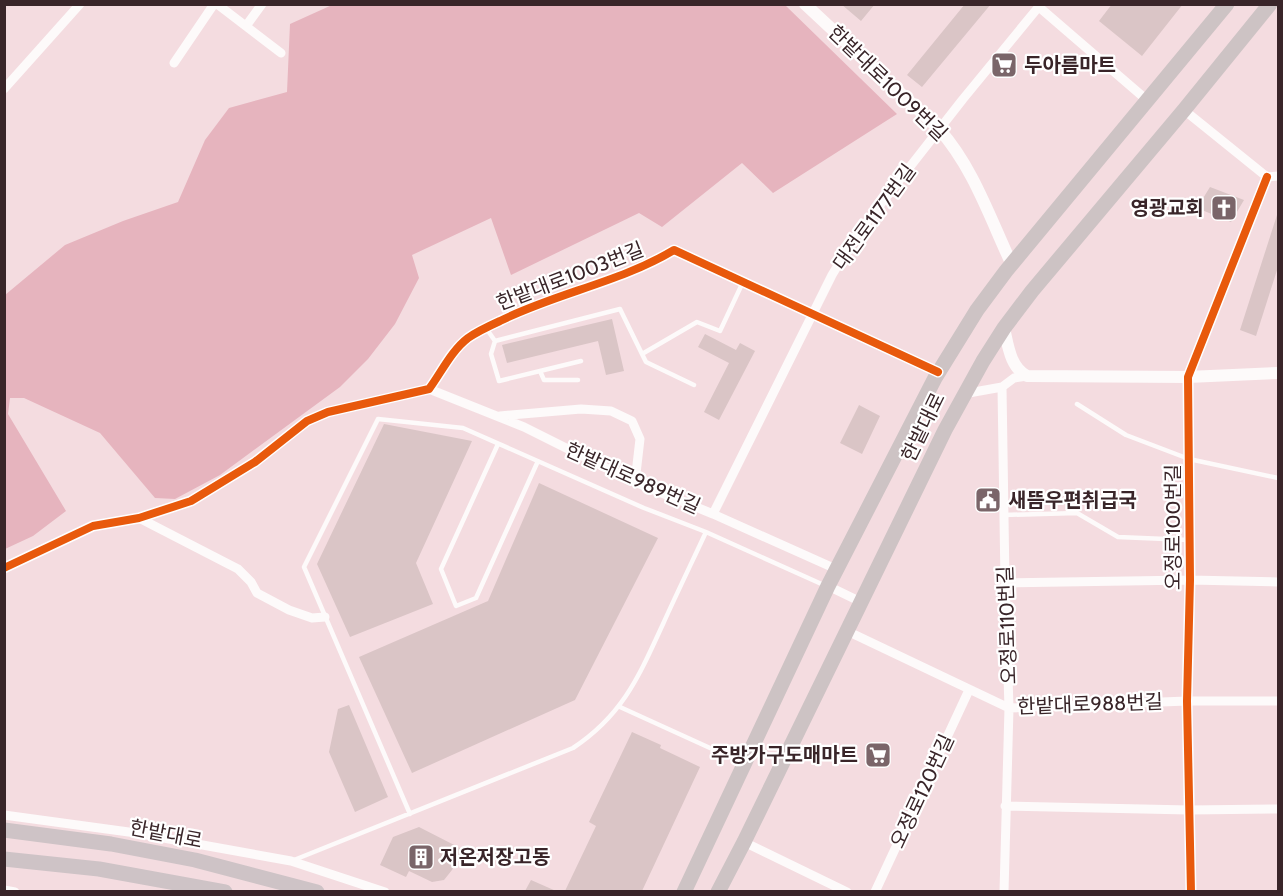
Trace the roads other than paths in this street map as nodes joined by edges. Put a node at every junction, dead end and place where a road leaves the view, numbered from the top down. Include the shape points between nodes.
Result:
1 (80, 4) edge
2 (215, 4) edge
3 (262, 4) edge
4 (805, 4) edge
5 (1227, 4) edge
6 (1270, 4) edge
7 (1040, 6) edge
8 (246, 26) junction
9 (281, 53) dead end
10 (174, 63) dead end
11 (4, 89) edge
12 (1149, 101) junction
13 (1184, 110) junction
14 (939, 129) junction
15 (1278, 176) edge
16 (1267, 177) junction
17 (1011, 265) junction
18 (743, 282) junction
19 (813, 315) junction
20 (486, 328) junction
21 (1004, 328) junction
22 (495, 341) junction
23 (642, 354) junction
24 (581, 361) dead end
25 (540, 372) junction
26 (938, 372) junction
27 (1278, 373) edge
28 (1027, 376) junction
29 (1188, 377) junction
30 (578, 380) dead end
31 (694, 385) dead end
32 (1002, 387) junction
33 (429, 390) junction
34 (963, 394) junction
35 (1077, 404) dead end
36 (498, 416) junction
37 (498, 444) junction
38 (1189, 459) junction
39 (537, 461) junction
40 (1278, 478) edge
41 (635, 482) junction
42 (713, 514) junction
43 (1004, 515) junction
44 (139, 518) junction
45 (706, 532) junction
46 (1189, 540) junction
47 (4, 568) edge
48 (836, 569) junction
49 (1190, 580) junction
50 (1278, 582) edge
51 (1005, 583) junction
52 (828, 586) junction
53 (861, 602) junction
54 (325, 617) junction
55 (848, 631) junction
56 (969, 690) junction
57 (1187, 701) junction
58 (1278, 701) edge
59 (620, 707) junction
60 (1010, 708) junction
61 (721, 753) dead end
62 (1005, 806) junction
63 (1278, 809) edge
64 (1189, 810) junction
65 (410, 814) junction
66 (4, 815) edge
67 (4, 830) edge
68 (744, 842) junction
69 (4, 859) edge
70 (291, 861) junction
71 (4, 890) edge
72 (15, 891) edge
73 (225, 891) edge
74 (317, 891) edge
75 (384, 891) edge
76 (684, 891) edge
77 (718, 891) edge
78 (847, 891) edge
79 (875, 891) edge
80 (1004, 891) edge
81 (1191, 891) edge

1 - 11 street
2 - 8 street
2 - 10 street
3 - 8 street
4 - 14 street, 한밭대로1009번길
5 - 12 main road, 한밭대로
6 - 13 main road, 한밭대로
7 - 12 street, 대전로1177번길
7 - 14 street, 대전로1177번길
8 - 9 street
12 - 17 main road, 한밭대로
13 - 16 street
13 - 21 main road, 한밭대로
14 - 17 street, 한밭대로1009번길 via 964,162
14 - 19 street, 대전로1177번길 via 855,237
15 - 16 street
16 - 29 street, 오정로100번길
17 - 26 main road, 한밭대로
18 - 19 street, 한밭대로1003번길
18 - 20 street, 한밭대로1003번길 via 674,250 652,263 520,311
18 - 23 lane via 720,331 697,322
19 - 26 street, 한밭대로1003번길
19 - 42 street, 대전로1177번길
20 - 22 lane
20 - 33 street, 한밭대로1003번길 via 467,339
21 - 28 street via 1013,362
21 - 34 main road, 한밭대로
22 - 23 lane via 620,309
22 - 25 lane via 491,354 499,381
23 - 31 lane via 646,362
24 - 25 lane
25 - 30 lane via 544,380
26 - 48 main road, 한밭대로
27 - 29 street
28 - 29 street
28 - 32 street via 1014,378
29 - 38 street, 오정로100번길
32 - 34 street
32 - 43 street, 오정로110번길
33 - 36 street, 한밭대로989번길
33 - 44 street via 328,412 307,421 255,462 191,501
34 - 53 main road, 한밭대로
35 - 38 lane, 오정로100번길 via 1126,435
36 - 41 street, 한밭대로989번길
36 - 41 street via 581,409 611,411 632,421 640,440
37 - 39 lane
37 - 39 lane via 441,569 456,606 476,598
37 - 54 lane via 463,428 378,419 304,567
38 - 40 lane, 오정로100번길
38 - 46 street, 오정로100번길
39 - 45 lane
41 - 42 street, 한밭대로989번길
42 - 48 street, 한밭대로989번길
43 - 46 lane, 오정로100번길 via 1077,513 1118,537
43 - 51 street, 오정로110번길
44 - 47 street via 93,526
44 - 54 street via 238,569 257,593 289,610 312,618
45 - 52 lane
45 - 59 lane
46 - 49 street, 오정로100번길
48 - 52 main road, 한밭대로
49 - 50 street
49 - 51 street
49 - 57 street, 오정로100번길
51 - 60 street, 오정로110번길
52 - 53 street
52 - 76 main road, 한밭대로
53 - 55 main road, 한밭대로
54 - 65 lane
55 - 56 street, 한밭대로988번길
55 - 68 main road, 한밭대로
56 - 60 street, 한밭대로988번길
56 - 79 street, 오정로120번길
57 - 58 street, 한밭대로988번길
57 - 60 street, 한밭대로988번길
57 - 64 street, 오정로100번길
59 - 61 lane
59 - 65 lane via 594,734 573,748
60 - 62 street, 오정로110번길
62 - 64 street
62 - 80 street, 오정로110번길
63 - 64 street
64 - 81 street, 오정로100번길
65 - 70 lane
66 - 70 street
67 - 74 highway, 한밭대로 via 195,860
68 - 77 main road, 한밭대로
68 - 78 street
69 - 73 highway via 99,869
70 - 75 street
71 - 72 street

